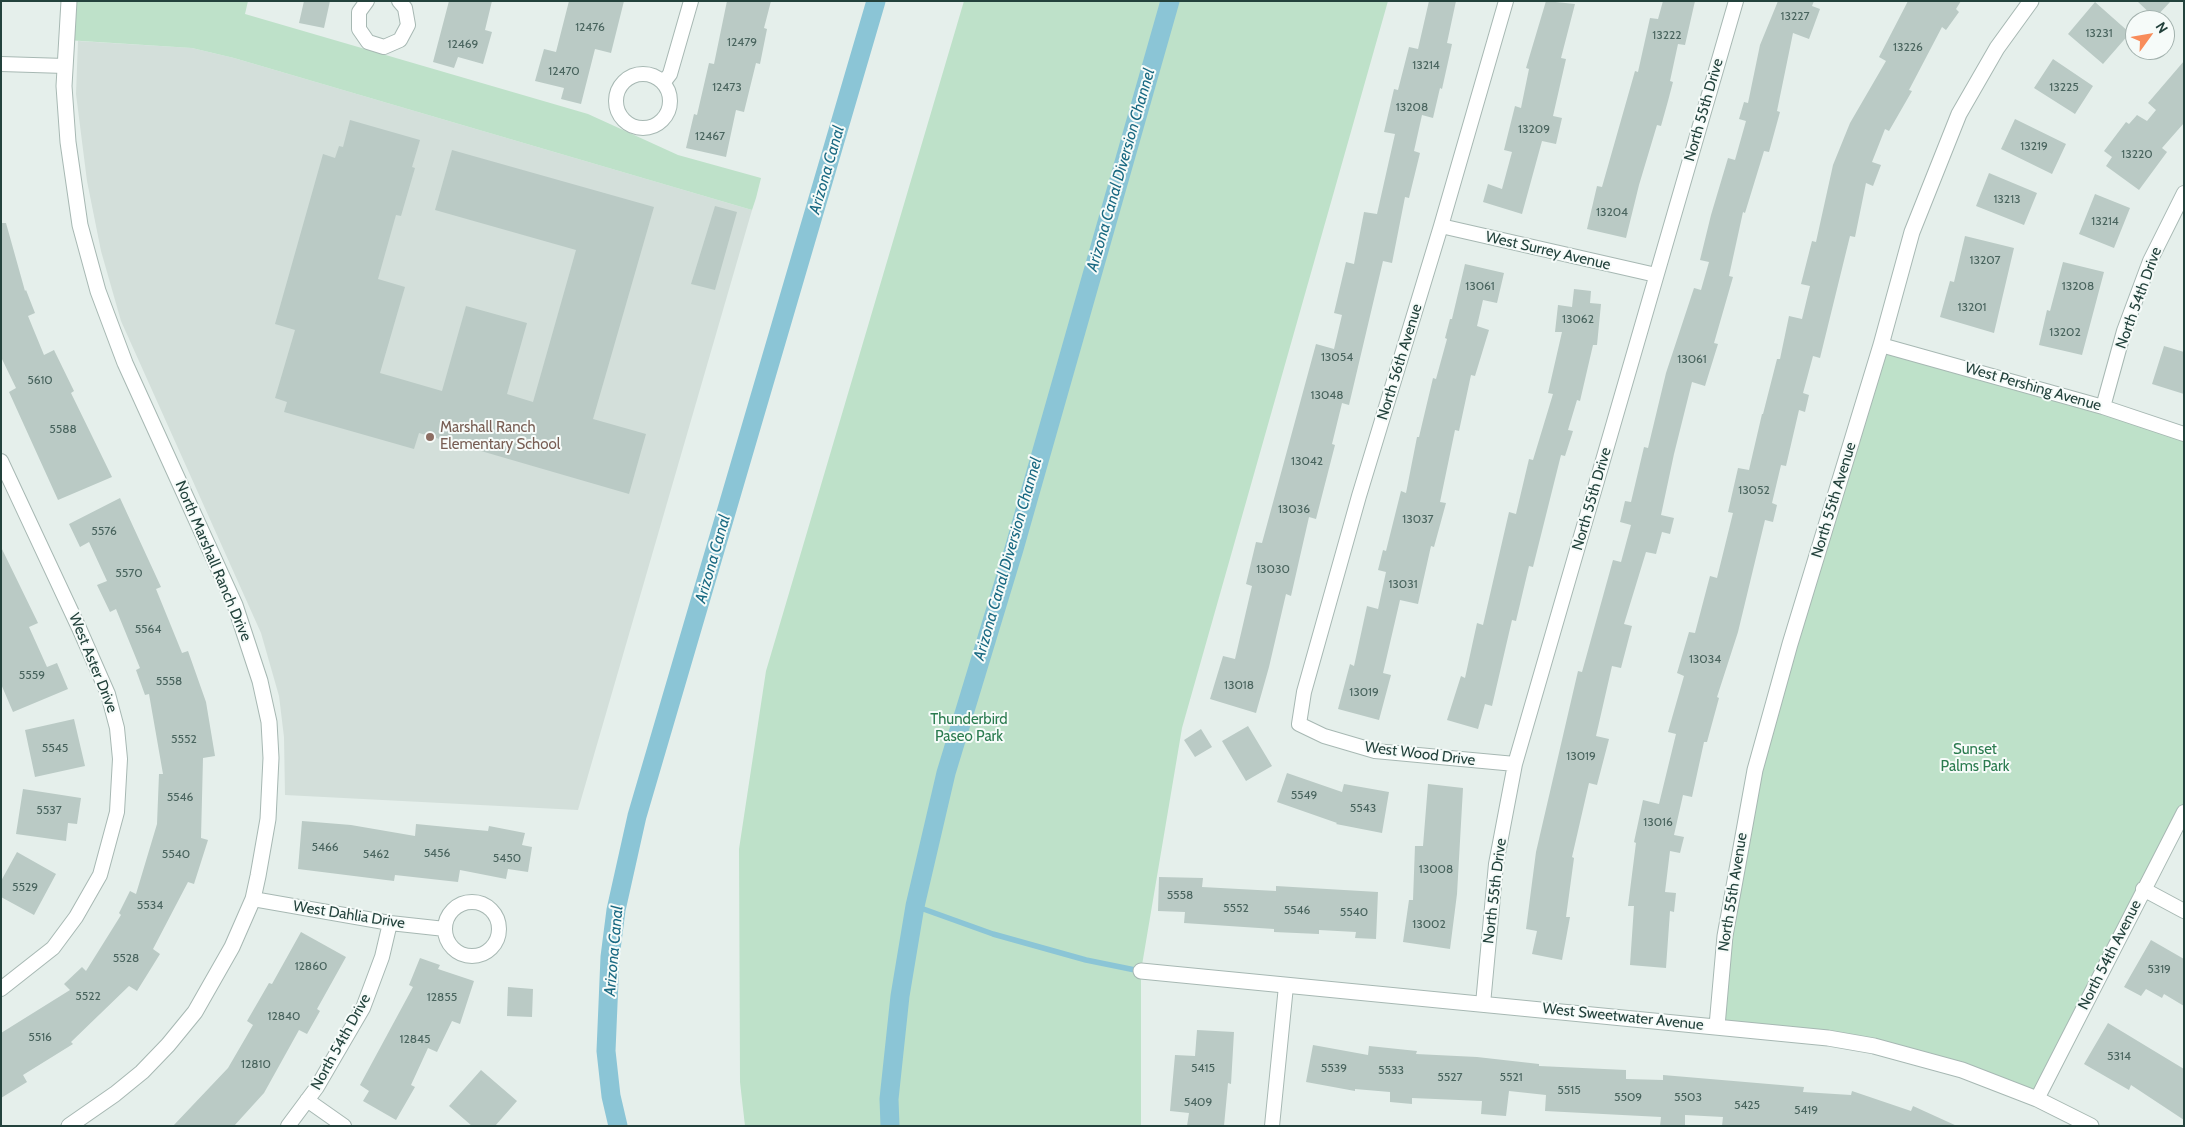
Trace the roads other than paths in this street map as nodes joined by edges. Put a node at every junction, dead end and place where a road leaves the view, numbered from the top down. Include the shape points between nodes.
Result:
1 (69, 1) edge
2 (367, 1) edge
3 (399, 1) edge
4 (691, 1) edge
5 (1506, 1) edge
6 (1736, 1) edge
7 (2031, 1) edge
8 (1, 64) edge
9 (65, 66) junction
10 (663, 83) dead end
11 (2184, 193) edge
12 (1441, 226) junction
13 (1656, 275) junction
14 (1881, 345) junction
15 (2103, 407) junction
16 (2184, 434) edge
17 (1, 461) edge
18 (1299, 724) joint
19 (1515, 764) junction
20 (2184, 812) edge
21 (2144, 889) junction
22 (252, 898) junction
23 (2184, 912) edge
24 (390, 923) junction
25 (445, 929) dead end
26 (1141, 971) dead end
27 (1286, 986) junction
28 (1, 989) edge
29 (1484, 1004) junction
30 (1718, 1026) junction
31 (2037, 1099) junction
32 (307, 1100) junction
33 (69, 1126) edge
34 (288, 1126) edge
35 (344, 1126) edge
36 (1272, 1126) edge
37 (2091, 1126) edge

1 - 9 street, North Marshall Ranch Drive
2 - 3 street via 359,12 359,29 368,42 384,47 393,45 406,34 408,16
4 - 10 street via 670,74
5 - 12 street, North 56th Avenue
6 - 13 street, North 55th Drive
7 - 14 street, North 55th Avenue via 1997,48 1959,114 1912,232
8 - 9 street
9 - 22 street, North Marshall Ranch Drive via 74,195 98,291 125,363 235,605 260,681 269,722 270,785 268,818
11 - 15 street, North 54th Drive via 2150,261 2124,331
12 - 13 street, West Surrey Avenue
12 - 18 street, North 56th Avenue via 1359,496 1304,692
13 - 19 street, North 55th Drive
14 - 15 street, West Pershing Avenue
14 - 30 street, North 55th Avenue via 1755,770 1725,936
15 - 16 street, West Pershing Avenue
17 - 28 street, West Aster Drive via 108,694 118,728 120,759 117,812 100,875 54,948
18 - 19 street, West Wood Drive via 1324,736 1375,751
19 - 29 street, North 55th Drive via 1496,864
20 - 21 street, North 54th Avenue
21 - 23 street
21 - 31 street, North 54th Avenue
22 - 24 street, West Dahlia Drive
22 - 33 street, North Marshall Ranch Drive via 232,947 195,1012 142,1072
24 - 25 street, West Dahlia Drive
24 - 32 street, North 54th Drive via 382,957 363,1008
26 - 27 street, West Sweetwater Avenue
27 - 29 street, West Sweetwater Avenue
27 - 36 street
29 - 30 street, West Sweetwater Avenue
30 - 31 street, West Sweetwater Avenue via 1874,1046 1962,1070
31 - 37 street, West Sweetwater Avenue
32 - 34 street, North 54th Drive
32 - 35 street

